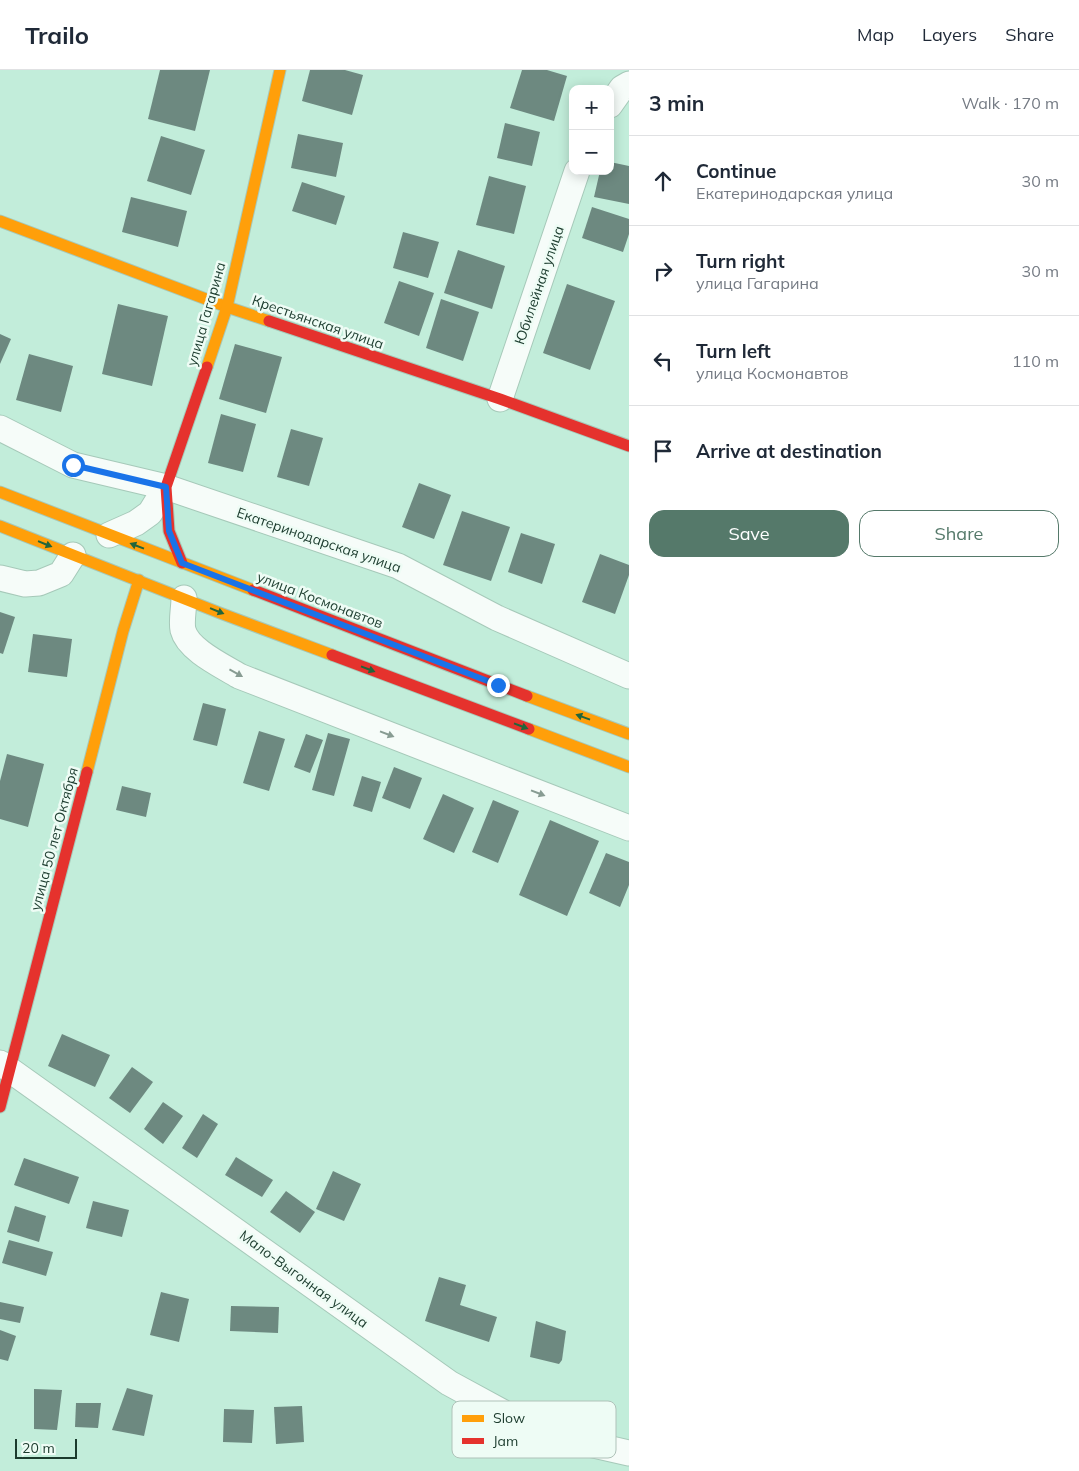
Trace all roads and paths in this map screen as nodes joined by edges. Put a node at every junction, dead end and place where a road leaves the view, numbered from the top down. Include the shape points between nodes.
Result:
1 (280, 70) edge
2 (629, 84) edge
3 (614, 99) edge
4 (576, 175) edge
5 (0, 221) edge
6 (227, 307) junction
7 (500, 399) junction
8 (0, 428) edge
9 (629, 446) edge
10 (166, 487) junction
11 (0, 492) edge
12 (0, 526) edge
13 (109, 535) junction
14 (73, 555) junction
15 (182, 563) junction
16 (0, 578) edge
17 (139, 580) junction
18 (184, 598) junction
19 (629, 676) edge
20 (629, 734) edge
21 (629, 767) edge
22 (629, 828) edge
23 (5, 1066) edge
24 (0, 1107) edge
25 (482, 1401) edge
26 (616, 1450) edge
27 (629, 1453) edge

1 - 6 main road, улица Гагарина
2 - 3 street
4 - 7 street, Юбилейная улица
5 - 6 main road, Крестьянская улица
6 - 7 main road, Крестьянская улица
6 - 10 main road, улица Гагарина
7 - 9 main road, Крестьянская улица
8 - 10 street, Екатеринодарская улица via 73,465
10 - 13 street via 150,513
10 - 15 main road, улица Гагарина via 169,531
10 - 19 street, Екатеринодарская улица via 398,566 497,618
11 - 13 main road, улица Космонавтов
12 -> 14 main road
15 -> 13 main road, улица Космонавтов
14 - 16 street via 61,574 39,583 25,584
14 - 17 main road
20 -> 15 main road, улица Космонавтов
17 - 18 main road
17 - 23 main road, улица 50 лет Октября
18 -> 21 main road
18 -> 22 street via 183,630 192,643 239,676
23 - 24 main road, улица 50 лет Октября
23 - 25 street, Мало-Выгонная улица via 449,1383
26 - 27 street, Мало-Выгонная улица

